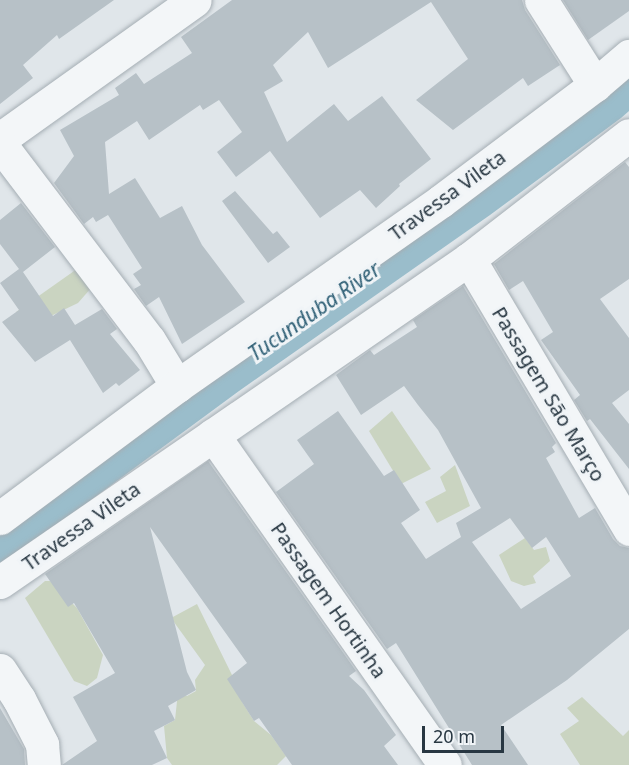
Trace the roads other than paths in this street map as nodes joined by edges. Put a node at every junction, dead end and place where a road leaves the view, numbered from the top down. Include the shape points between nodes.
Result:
1 (195, 0) edge
2 (541, 0) edge
3 (629, 56) edge
4 (595, 85) junction
5 (628, 137) edge
6 (0, 141) edge
7 (469, 259) junction
8 (177, 386) junction
9 (213, 435) junction
10 (0, 518) edge
11 (629, 529) edge
12 (0, 582) edge
13 (0, 670) edge
14 (44, 765) edge
15 (445, 765) edge

1 - 6 street
2 - 4 street
3 - 4 street, Travessa Vileta
4 - 8 street, Travessa Vileta via 441,201
5 - 7 street, Travessa Vileta
6 - 8 street via 149,340
7 - 9 street, Travessa Vileta
7 - 11 street, Passagem São Março
8 - 10 street, Travessa Vileta
9 - 12 street, Travessa Vileta
9 - 15 street, Passagem Hortinha
13 - 14 street via 42,744

